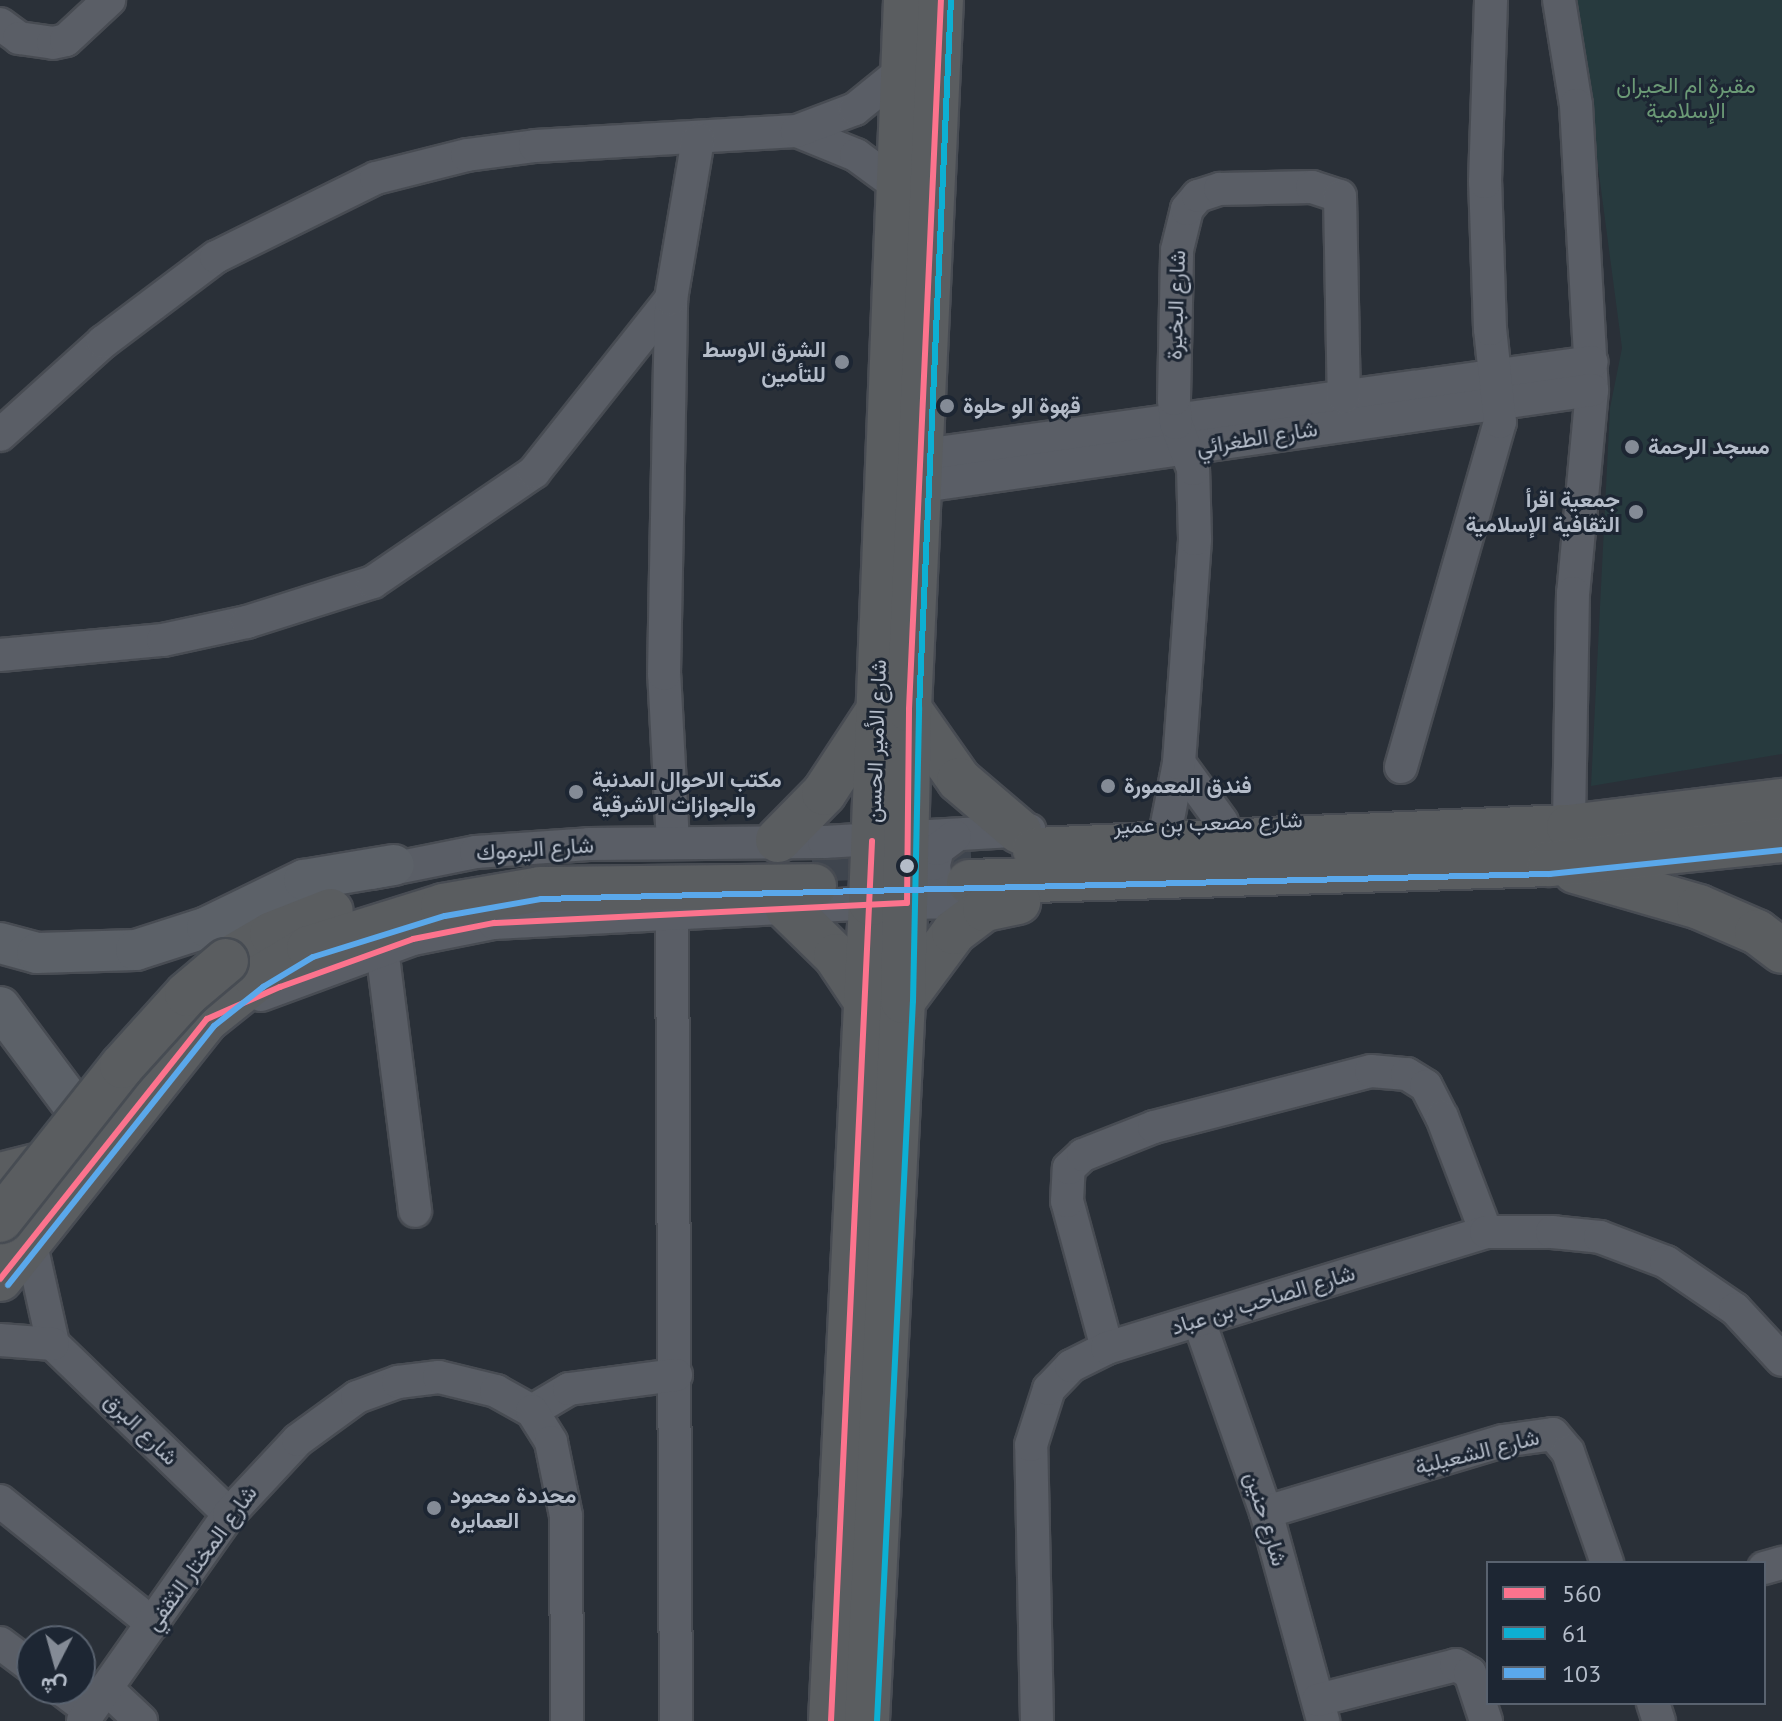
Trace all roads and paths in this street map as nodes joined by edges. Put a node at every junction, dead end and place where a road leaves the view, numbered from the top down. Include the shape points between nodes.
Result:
1 (109, 0) edge
2 (906, 0) edge
3 (941, 0) edge
4 (1491, 0) edge
5 (1535, 0) edge
6 (1559, 0) edge
7 (0, 24) edge
8 (1566, 46) junction
9 (903, 70) junction
10 (797, 131) junction
11 (698, 139) junction
12 (898, 186) junction
13 (671, 299) junction
14 (1592, 376) junction
15 (1496, 389) junction
16 (1344, 397) junction
17 (0, 435) edge
18 (1182, 436) junction
19 (923, 470) junction
20 (0, 655) edge
21 (894, 709) junction
22 (1179, 763) junction
23 (1401, 767) dead end
24 (1222, 822) junction
25 (1167, 824) junction
26 (1019, 831) junction
27 (1775, 831) edge
28 (890, 840) junction
29 (673, 843) junction
30 (1548, 845) junction
31 (394, 865) junction
32 (962, 868) junction
33 (807, 874) junction
34 (329, 900) junction
35 (1018, 902) junction
36 (889, 903) junction
37 (672, 913) junction
38 (0, 943) edge
39 (382, 949) junction
40 (1782, 951) edge
41 (884, 1001) junction
42 (0, 1007) edge
43 (207, 1019) junction
44 (105, 1147) junction
45 (44, 1164) junction
46 (0, 1175) edge
47 (415, 1211) dead end
48 (17, 1229) edge
49 (1486, 1232) junction
50 (0, 1279) edge
51 (1199, 1321) junction
52 (0, 1340) edge
53 (53, 1344) junction
54 (1107, 1348) junction
55 (1782, 1360) edge
56 (676, 1375) junction
57 (532, 1411) junction
58 (0, 1501) edge
59 (1266, 1512) junction
60 (229, 1514) junction
61 (1606, 1561) edge
62 (153, 1624) junction
63 (93, 1707) edge
64 (1320, 1710) edge
65 (575, 1720) edge
66 (141, 1721) edge
67 (676, 1721) edge
68 (831, 1721) edge
69 (867, 1721) edge
70 (1037, 1721) edge
71 (1486, 1721) edge

1 - 7 street via 66,40 53,43 19,38
2 - 9 highway, شارع الأمير الحسن
3 - 19 highway, شارع الأمير الحسن
4 - 15 street via 1485,182
5 - 8 street
6 - 8 street
8 - 14 street via 1577,119
9 - 10 street via 855,109
9 - 12 highway, شارع الأمير الحسن
10 - 11 street
10 - 12 street via 856,155
11 - 13 street
11 - 17 street via 467,155 402,169 339,193 216,257 103,342
12 - 21 highway, شارع الأمير الحسن
13 - 20 street via 534,472 373,582 277,614 163,640
13 - 29 street via 664,674
14 - 15 street, شارع الطغرائي
14 - 30 street
15 - 16 street, شارع الطغرائي
15 - 18 street, شارع الطغرائي
15 - 23 street via 1496,445
16 - 18 street, شارع الطغرائي
16 - 18 street, شارع البخيرة via 1340,196 1312,187 1220,189 1198,196 1181,226 1173,377
18 - 19 street, شارع الطغرائي
18 - 22 street, شارع البخيرة via 1193,469 1195,539
19 - 21 highway, شارع الأمير الحسن
21 - 26 highway via 959,780
21 - 28 highway, شارع الأمير الحسن
21 - 33 highway via 841,771
22 - 24 street
22 - 25 street, شارع البخيرة
24 - 25 street, شارع مصعب بن عمير
24 - 30 street, شارع مصعب بن عمير via 1472,816
25 - 26 street, شارع مصعب بن عمير
26 - 32 street, شارع مصعب بن عمير
27 - 30 highway, شارع مصعب بن عمير
28 - 32 street, شارع مصعب بن عمير
28 - 33 street, شارع اليرموك
28 - 36 highway, شارع الأمير الحسن
29 - 31 street, شارع اليرموك via 476,852
29 - 33 street, شارع اليرموك
30 - 32 highway, شارع مصعب بن عمير
30 - 35 street, شارع مصعب بن عمير via 1421,887
30 - 40 highway via 1757,932
31 - 34 street, شارع اليرموك
31 - 38 main road via 304,880 207,927 136,950 37,953
32 - 35 street, شارع مصعب بن عمير
32 - 36 street, شارع مصعب بن عمير
33 - 34 highway, شارع اليرموك via 460,876
33 - 36 street, شارع اليرموك
33 - 37 street, شارع اليرموك
33 - 41 highway via 836,956
33 - 43 highway, شارع اليرموك via 540,889 443,906 309,948 257,979
34 - 45 highway, شارع اليرموك, bridge via 226,961 187,994
35 - 41 highway via 985,909
36 - 41 highway, شارع الأمير الحسن
37 - 39 street, شارع اليرموك via 494,923
37 - 56 street
39 - 43 street, شارع اليرموك
39 - 47 street
41 - 68 highway, شارع الأمير الحسن
41 - 69 highway, شارع الأمير الحسن
42 - 44 main road
43 - 44 highway, شارع اليرموك
44 - 48 highway, شارع اليرموك
45 - 46 highway
45 - 48 highway, شارع اليرموك, bridge
48 - 50 highway, شارع اليرموك
48 - 53 street
49 - 51 street, شارع الصاحب بن عباد
49 - 54 street via 1442,1117 1426,1086 1407,1074 1371,1071 1154,1127 1083,1155 1069,1168 1067,1201
49 - 55 street, شارع الصاحب بن عباد via 1600,1237 1666,1262 1735,1309
51 - 54 street, شارع الصاحب بن عباد
51 - 59 street, شارع حنين
52 - 53 street
53 - 60 street, شارع البرق
54 - 70 street, شارع الصاحب بن عباد via 1071,1366 1049,1389 1031,1445
56 - 57 street via 569,1389
56 - 67 street
57 - 60 street, شارع المختار الثقفي via 496,1391 439,1377 398,1382 357,1397 321,1419
57 - 65 street via 551,1442 566,1516
58 - 62 street
59 - 61 street, شارع الشعيلية via 1503,1441 1553,1434 1568,1452
59 - 64 street, شارع حنين
60 - 62 street, شارع المختار الثقفي
62 - 63 street, شارع المختار الثقفي
63 - 66 street
64 - 71 street via 1456,1665 1470,1673

